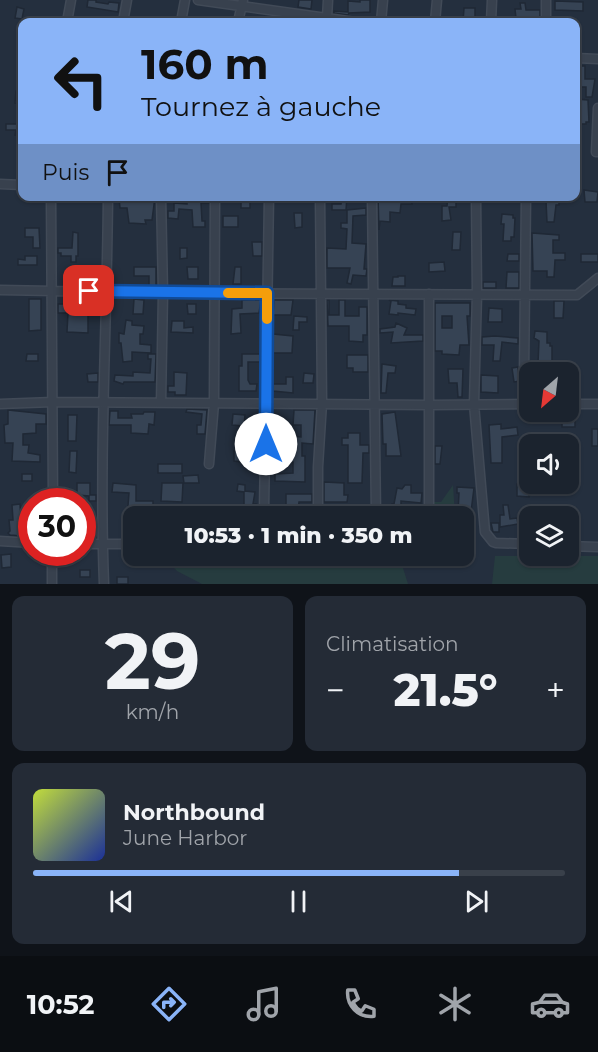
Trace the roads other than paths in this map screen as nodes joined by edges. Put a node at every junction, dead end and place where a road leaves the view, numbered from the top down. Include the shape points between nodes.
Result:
1 (71, 0) edge
2 (127, 0) edge
3 (185, 0) edge
4 (198, 0) edge
5 (328, 0) edge
6 (383, 0) edge
7 (437, 0) edge
8 (492, 0) edge
9 (546, 0) edge
10 (242, 2) edge
11 (69, 18) edge
12 (124, 18) edge
13 (182, 18) edge
14 (239, 18) edge
15 (298, 18) edge
16 (327, 18) joint
17 (381, 18) edge
18 (435, 18) edge
19 (491, 18) edge
20 (546, 18) edge
21 (580, 58) edge
22 (598, 59) edge
23 (598, 108) edge
24 (598, 152) edge
25 (0, 184) edge
26 (18, 185) edge
27 (51, 201) edge
28 (108, 201) edge
29 (161, 201) edge
30 (215, 201) edge
31 (269, 201) edge
32 (320, 201) edge
33 (372, 201) edge
34 (476, 201) edge
35 (526, 201) edge
36 (598, 278) edge
37 (0, 290) edge
38 (51, 290) junction
39 (108, 292) junction
40 (163, 293) junction
41 (215, 293) junction
42 (267, 293) junction
43 (320, 293) junction
44 (429, 294) junction
45 (477, 294) junction
46 (526, 294) junction
47 (374, 295) junction
48 (524, 362) edge
49 (53, 402) junction
50 (214, 403) junction
51 (266, 403) junction
52 (322, 403) junction
53 (0, 404) edge
54 (103, 404) junction
55 (161, 404) junction
56 (474, 404) junction
57 (519, 404) edge
58 (579, 404) edge
59 (598, 404) edge
60 (374, 405) junction
61 (429, 405) junction
62 (209, 464) dead end
63 (53, 488) edge
64 (264, 506) edge
65 (318, 506) edge
66 (376, 506) edge
67 (429, 506) edge
68 (0, 542) edge
69 (18, 543) edge
70 (96, 544) edge
71 (102, 544) junction
72 (123, 544) edge
73 (519, 544) edge
74 (579, 546) edge
75 (598, 547) edge
76 (52, 566) edge
77 (52, 584) edge
78 (104, 584) edge

1 - 11 street
2 - 12 street
3 - 13 street
4 - 10 street
5 - 16 street
6 - 17 street
7 - 18 street
8 - 19 street
9 - 20 street
10 - 14 street
10 - 15 street
15 - 16 street
21 - 22 street
23 - 24 street
25 - 26 street
27 - 38 street
28 - 39 street
29 - 40 street
30 - 41 street
31 - 42 street
32 - 43 street
33 - 47 street
34 - 45 street
35 - 46 street
36 - 46 street via 577,295
37 - 38 street
38 - 39 street
38 - 49 street
39 - 40 street
39 - 54 street
40 - 41 street
40 - 55 street
41 - 42 street
41 - 50 street
42 - 43 street
42 - 51 street
43 - 47 street
43 - 52 street
44 - 45 street
44 - 47 street
44 - 61 street
45 - 46 street
45 - 56 street
46 - 48 street
47 - 60 street
49 - 53 street
49 - 54 street
49 - 63 street
50 - 51 street
50 - 55 street
50 - 62 street
51 - 52 street
51 - 64 street
52 - 60 street
52 - 65 street
54 - 55 street
54 - 71 street
56 - 57 street
56 - 61 street
56 - 73 street via 485,532 496,543
58 - 59 street
60 - 61 street
60 - 66 street
61 - 67 street
68 - 69 street
70 - 71 street
71 - 72 street
71 - 78 street
74 - 75 street
76 - 77 street

